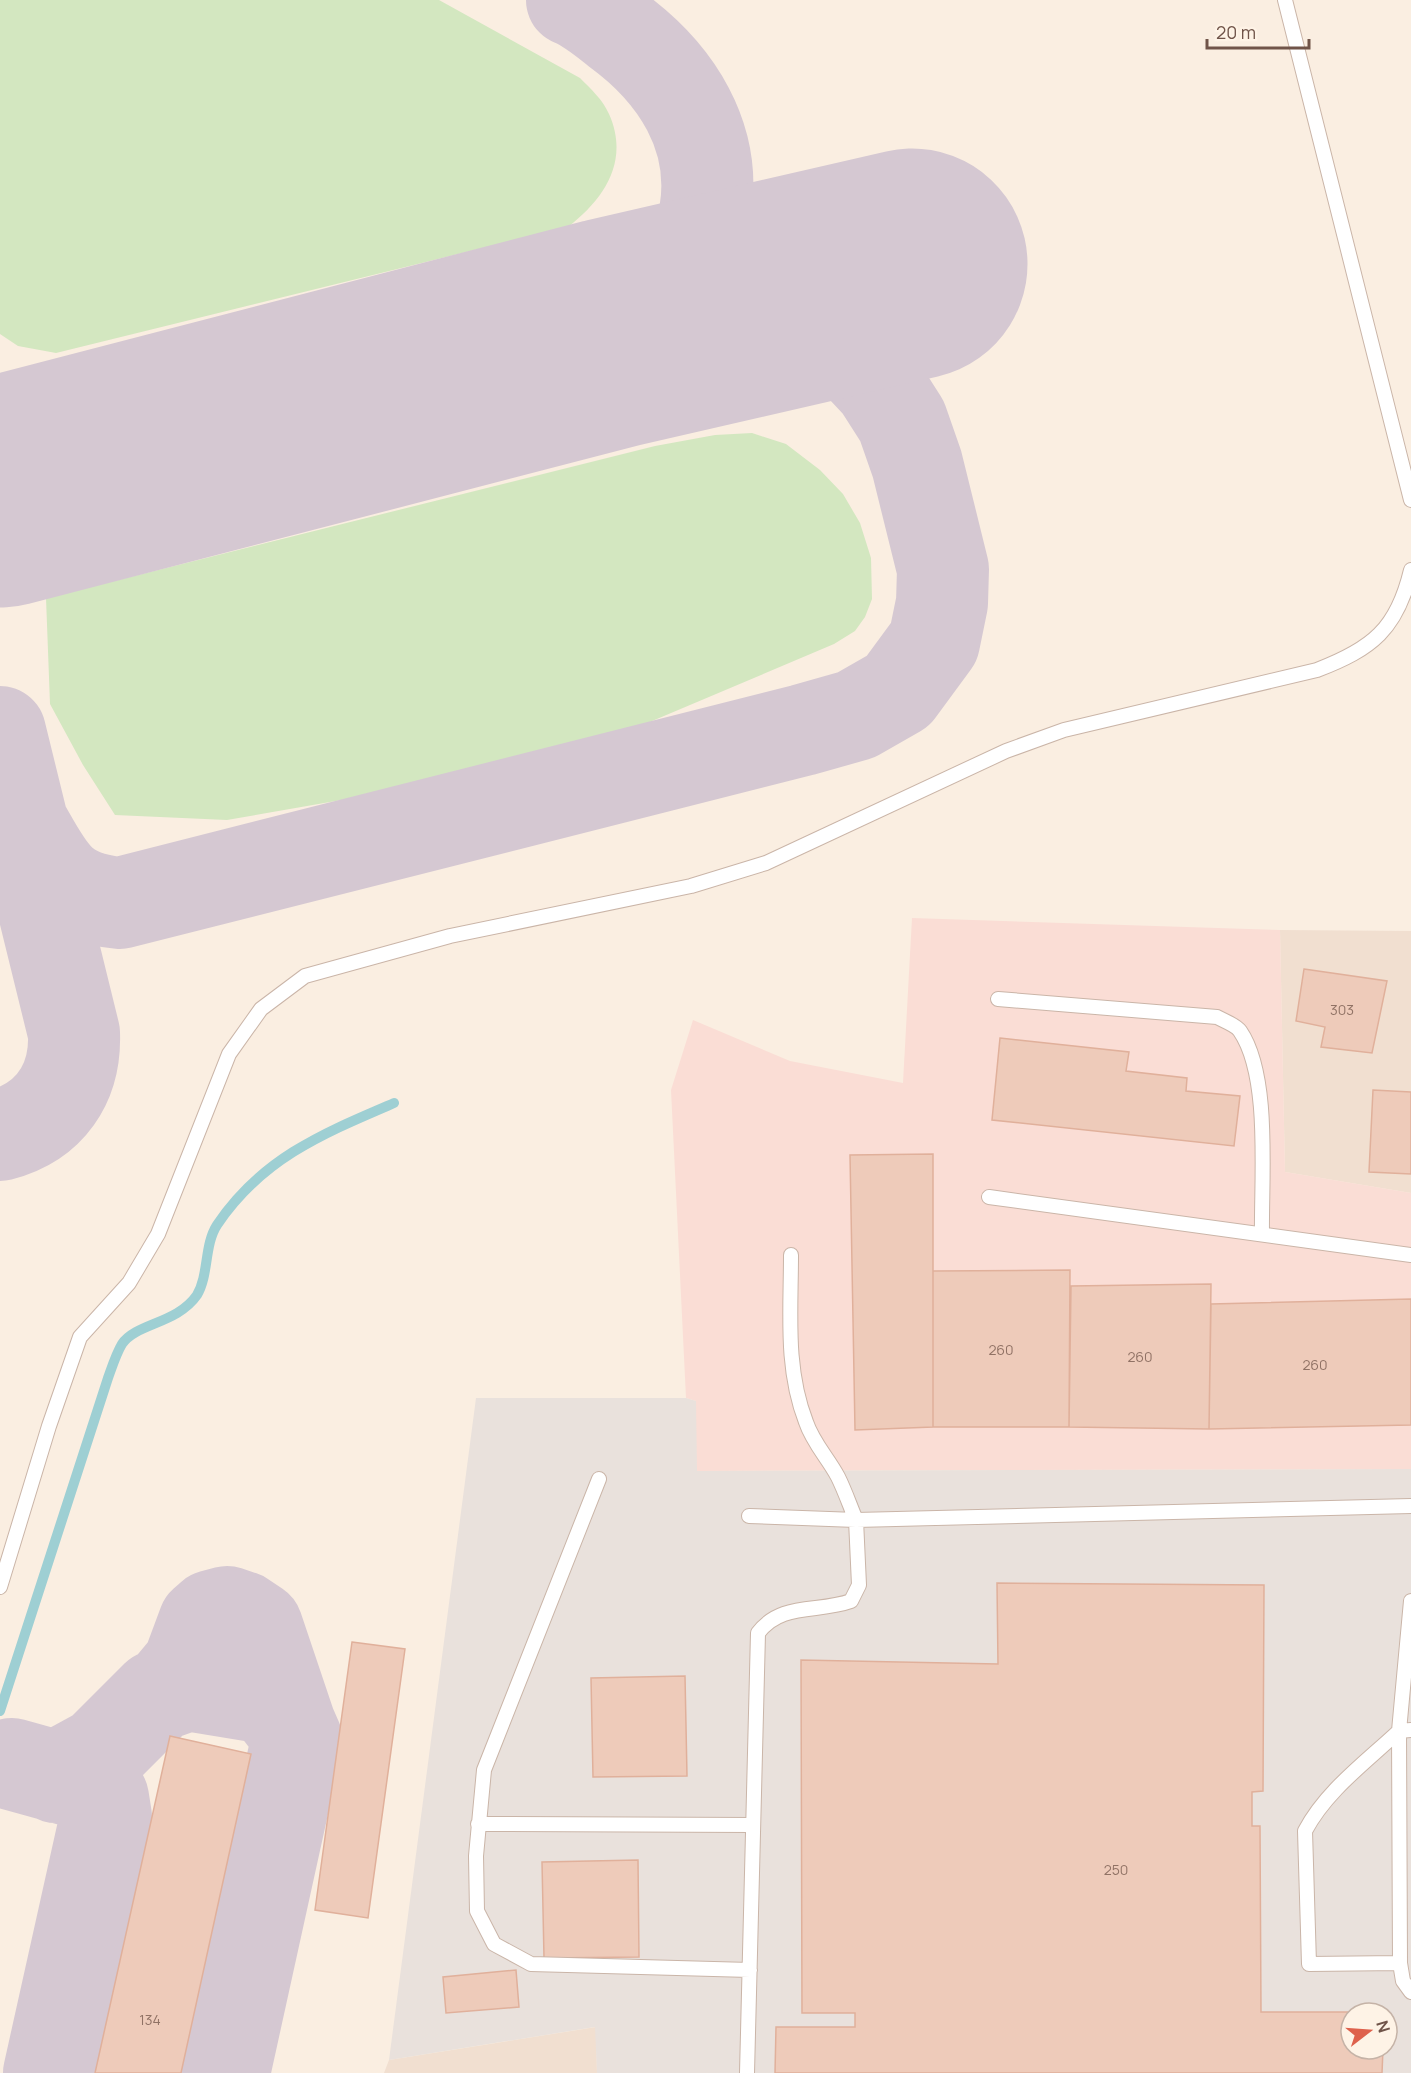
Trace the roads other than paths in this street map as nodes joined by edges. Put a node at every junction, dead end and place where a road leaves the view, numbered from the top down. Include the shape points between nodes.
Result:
1 (1285, 0) edge
2 (1411, 500) edge
3 (1411, 570) edge
4 (998, 999) dead end
5 (989, 1197) dead end
6 (1262, 1234) junction
7 (791, 1255) dead end
8 (1411, 1255) edge
9 (599, 1479) dead end
10 (1411, 1506) edge
11 (749, 1516) dead end
12 (856, 1520) junction
13 (0, 1587) edge
14 (1411, 1601) edge
15 (1405, 1731) edge
16 (478, 1824) junction
17 (753, 1826) junction
18 (1400, 1963) junction
19 (750, 1970) junction
20 (1411, 1992) edge
21 (747, 2073) edge

1 - 2 lane
3 - 13 lane via 1405,596 1378,638 1351,657 1317,670 1064,730 1006,751 755,867 691,886 450,936 305,976 261,1009 229,1054 158,1234 129,1282 80,1336
4 - 6 lane via 1217,1017 1239,1029 1251,1053 1260,1100
5 - 6 lane
6 - 8 lane
7 - 12 lane via 790,1369 806,1424 837,1476
9 - 16 lane via 484,1770
10 - 12 lane
11 - 12 lane
12 - 17 lane via 859,1586 851,1601 776,1616 758,1634
14 - 15 lane
15 - 18 lane
15 - 18 lane via 1332,1793 1305,1831 1309,1964
16 - 17 lane
16 - 19 lane via 477,1911 494,1944 531,1964
17 - 19 lane
18 - 20 lane via 1403,1981
19 - 21 lane

